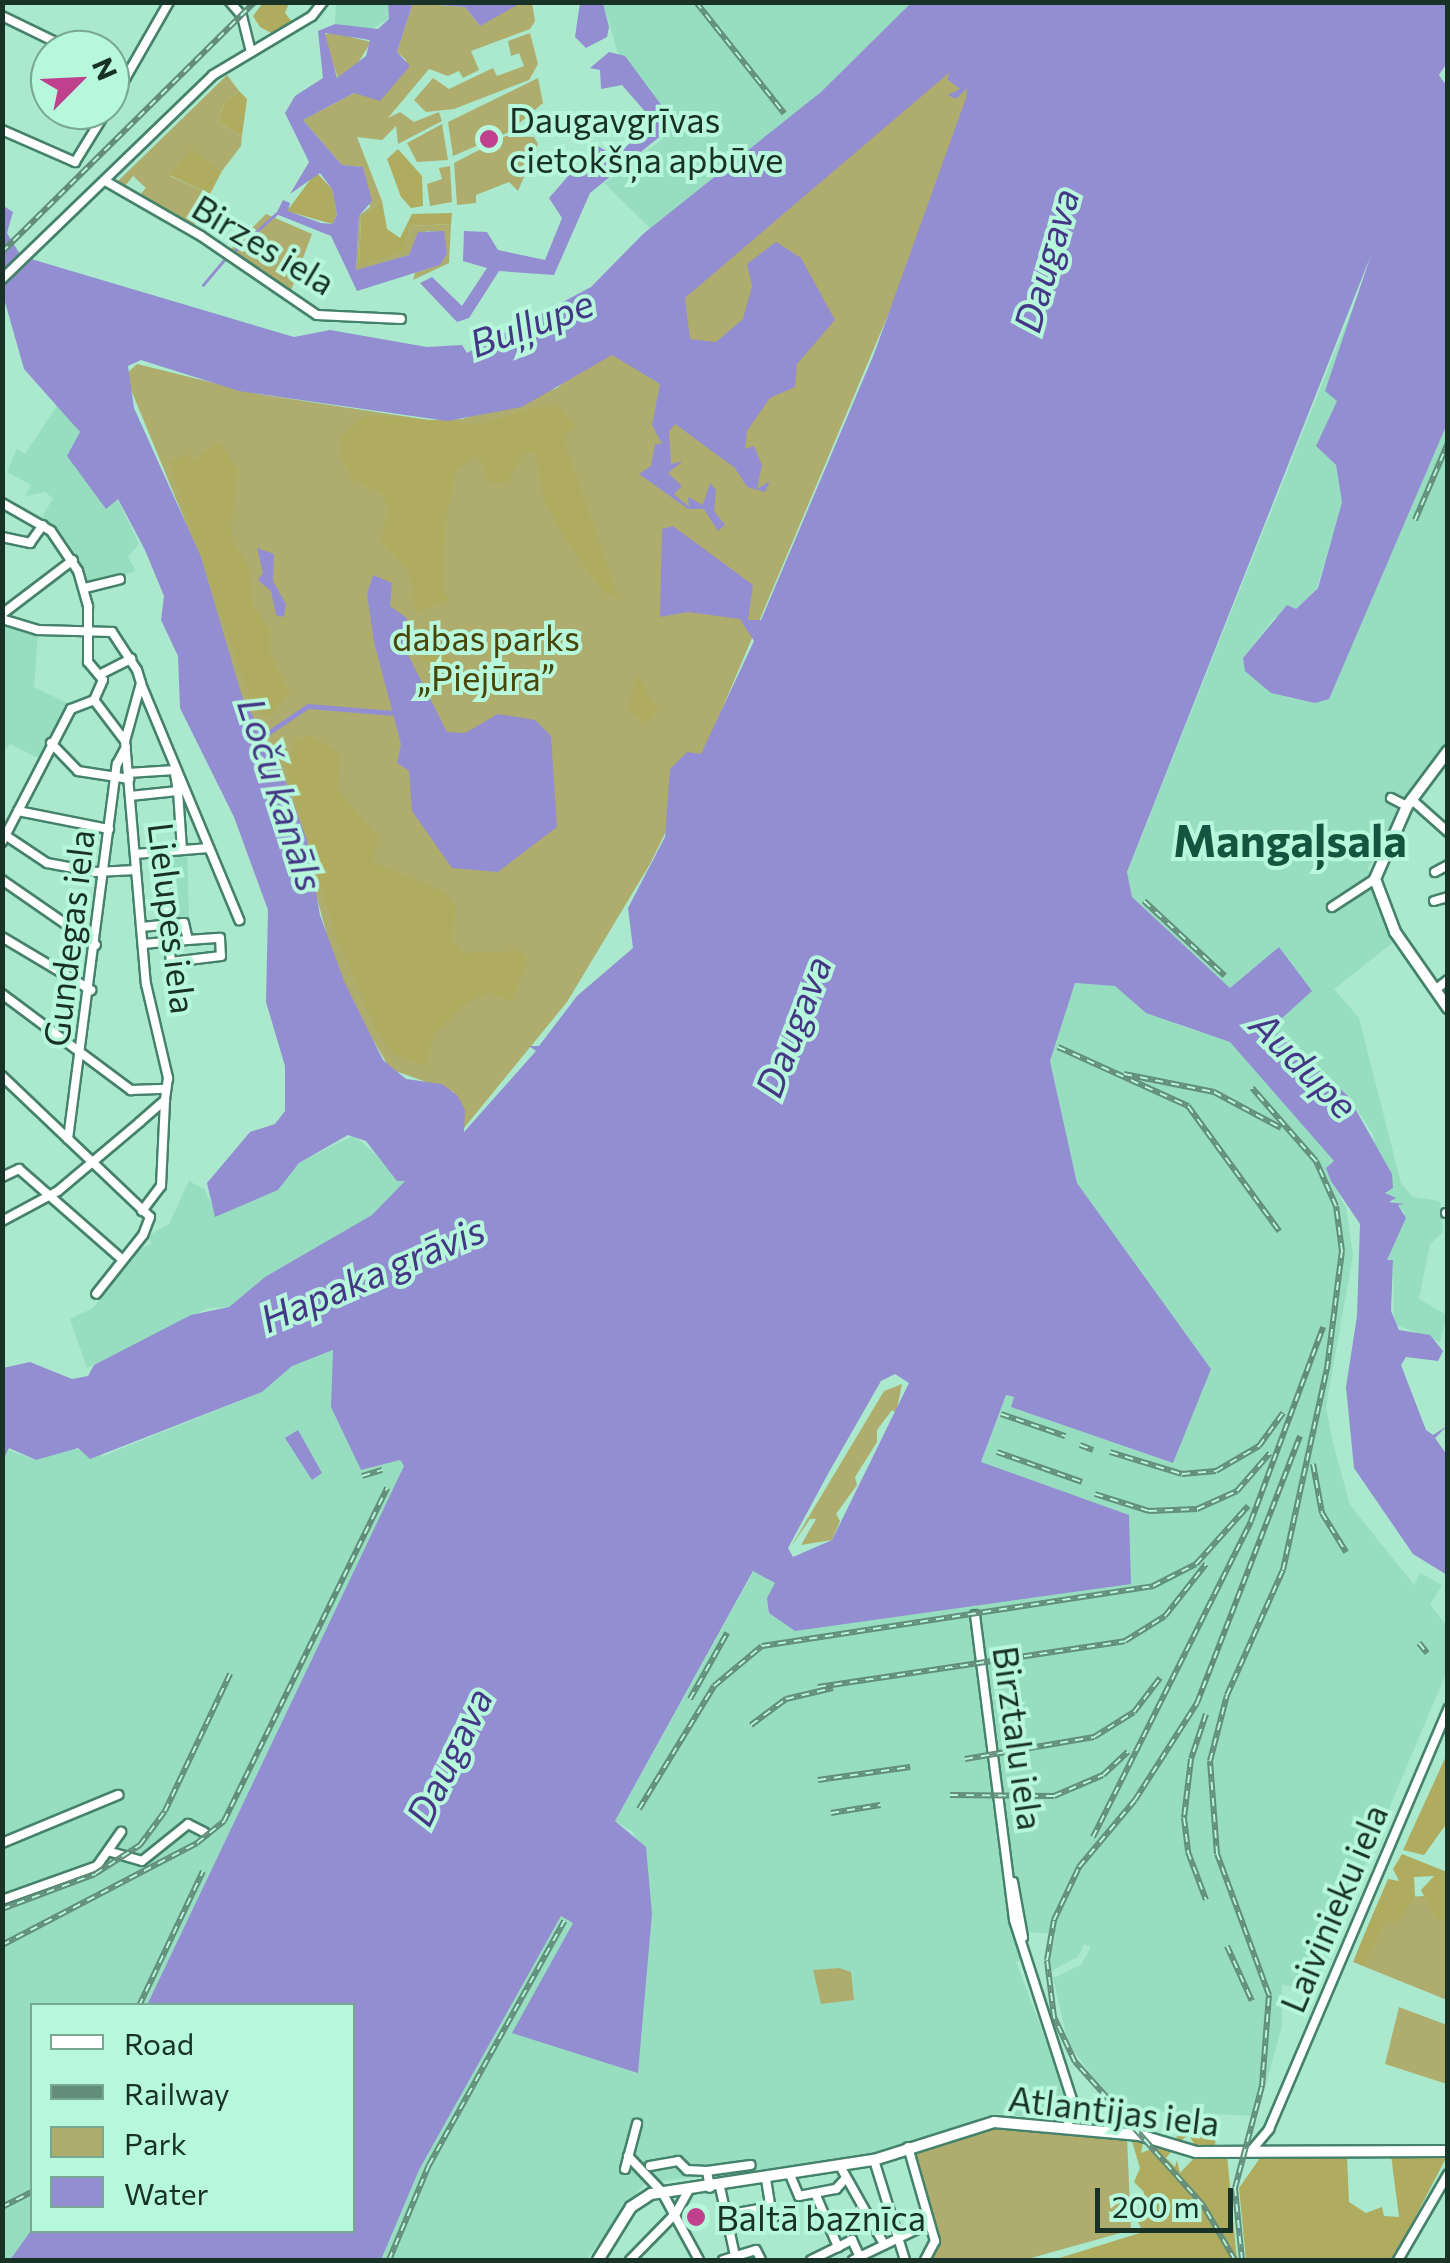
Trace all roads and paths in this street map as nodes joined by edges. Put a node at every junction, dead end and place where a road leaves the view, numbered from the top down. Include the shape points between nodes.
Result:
1 (169, 2) edge
2 (323, 2) edge
3 (230, 3) edge
4 (2, 16) edge
5 (31, 30) edge
6 (251, 52) junction
7 (130, 70) edge
8 (2, 130) edge
9 (95, 130) edge
10 (107, 182) junction
11 (2, 279) edge
12 (401, 318) dead end
13 (2, 503) edge
14 (43, 526) junction
15 (2, 536) edge
16 (73, 560) junction
17 (120, 579) dead end
18 (85, 588) junction
19 (2, 616) edge
20 (88, 630) junction
21 (131, 659) junction
22 (101, 674) junction
23 (140, 683) junction
24 (94, 700) junction
25 (51, 743) junction
26 (126, 744) junction
27 (1448, 751) edge
28 (176, 770) junction
29 (129, 776) junction
30 (115, 778) junction
31 (178, 792) junction
32 (130, 796) junction
33 (1391, 798) dead end
34 (1409, 803) junction
35 (194, 810) junction
36 (18, 811) junction
37 (180, 812) junction
38 (109, 829) junction
39 (1448, 832) edge
40 (4, 837) edge
41 (209, 848) junction
42 (182, 850) junction
43 (161, 852) junction
44 (135, 854) junction
45 (1442, 868) edge
46 (136, 870) junction
47 (104, 873) junction
48 (1374, 879) junction
49 (1448, 879) edge
50 (2, 880) edge
51 (1448, 898) edge
52 (1434, 901) dead end
53 (1332, 907) dead end
54 (239, 920) dead end
55 (168, 924) junction
56 (142, 927) junction
57 (2, 937) edge
58 (188, 940) junction
59 (169, 942) junction
60 (143, 944) junction
61 (96, 945) junction
62 (1448, 980) edge
63 (90, 990) junction
64 (1435, 990) junction
65 (2, 994) edge
66 (1448, 1008) edge
67 (83, 1048) junction
68 (2, 1076) edge
69 (166, 1089) junction
70 (165, 1100) junction
71 (68, 1139) junction
72 (92, 1163) junction
73 (2, 1177) edge
74 (49, 1196) junction
75 (142, 1211) junction
76 (2, 1221) edge
77 (123, 1260) junction
78 (96, 1294) dead end
79 (976, 1615) dead end
80 (1448, 1709) edge
81 (118, 1795) dead end
82 (121, 1832) dead end
83 (204, 1832) dead end
84 (2, 1844) edge
85 (111, 1852) junction
86 (2, 1900) edge
87 (637, 2124) dead end
88 (1067, 2128) junction
89 (1269, 2128) junction
90 (908, 2146) junction
91 (1268, 2151) junction
92 (1448, 2151) edge
93 (1250, 2152) junction
94 (628, 2156) junction
95 (874, 2160) junction
96 (750, 2165) dead end
97 (650, 2166) dead end
98 (840, 2166) junction
99 (624, 2169) dead end
100 (707, 2171) junction
101 (1448, 2174) edge
102 (790, 2175) junction
103 (846, 2178) junction
104 (766, 2179) junction
105 (715, 2187) junction
106 (689, 2190) junction
107 (662, 2192) junction
108 (814, 2193) junction
109 (676, 2214) junction
110 (727, 2219) junction
111 (930, 2223) junction
112 (898, 2237) junction
113 (836, 2243) junction
114 (884, 2244) junction
115 (740, 2257) edge
116 (857, 2259) edge
117 (598, 2260) edge
118 (630, 2260) edge
119 (698, 2260) edge
120 (723, 2260) edge
121 (761, 2260) edge
122 (811, 2260) edge
123 (905, 2260) edge
124 (925, 2260) edge
125 (1398, 2260) edge

1 - 7 street
2 - 6 street via 312,16
3 - 6 street via 242,16
4 - 5 street
6 - 10 street via 204,84
8 - 9 street via 66,163 81,155
10 - 11 street
10 - 12 street, Birzes iela via 318,315
13 - 14 street
14 - 15 street via 30,543
14 - 16 street
16 - 18 street
16 - 19 street
17 - 18 street
18 - 20 street
19 - 20 street via 38,630
20 - 21 street via 112,632
20 - 22 street via 88,662
21 - 22 street
21 - 23 street
22 - 24 street
23 - 26 street, Lielupes iela
23 - 28 street
24 - 25 street via 70,709
24 - 26 street
25 - 30 street via 78,771
25 - 36 street
26 - 29 street, Lielupes iela
26 - 30 street, Gundegas iela
27 - 34 main road
28 - 29 street
28 - 31 street
28 - 35 street
29 - 30 street
29 - 32 street, Lielupes iela
30 - 38 street, Gundegas iela
31 - 32 street
31 - 37 street
32 - 44 street, Lielupes iela
33 - 34 street
34 - 39 street
34 - 48 main road
35 - 37 street
35 - 41 street
36 - 38 street
36 - 40 street
37 - 42 street
38 - 47 street, Gundegas iela
40 - 47 street via 47,863
41 - 42 street
41 - 54 street
42 - 43 street
43 - 44 street
43 - 55 street
44 - 46 street, Lielupes iela
45 - 49 street
46 - 47 street
46 - 56 street, Lielupes iela
47 - 61 street, Gundegas iela
48 - 53 street
48 - 64 main road via 1394,932
50 - 61 street
51 - 52 street
55 - 56 street
55 - 58 street via 186,924
56 - 60 street, Lielupes iela
57 - 63 street
58 - 59 street
58 - 59 street via 220,938 221,956 170,962
59 - 60 street
60 - 69 street, Lielupes iela via 148,994 166,1057
61 - 63 street, Gundegas iela
62 - 64 street
63 - 67 street, Gundegas iela
64 - 66 main road
65 - 67 street
67 - 69 street via 131,1090
67 - 71 street, Gundegas iela
68 - 71 street
69 - 70 street, Lielupes iela
70 - 72 street
70 - 75 street, Lielupes iela via 161,1186
71 - 72 street
72 - 74 street
72 - 75 street
73 - 74 street via 19,1169
74 - 76 street
74 - 77 street
75 - 77 street, Lielupes iela via 150,1226
77 - 78 street
79 - 88 street, Birztalu iela via 1008,1867 1024,1946 1073,2103
80 - 89 street, Laivinieku iela
81 - 84 street
82 - 85 street
83 - 85 street via 188,1824 142,1861
85 - 86 street via 90,1869
87 - 94 street
88 - 90 main road, Atlantijas iela via 994,2122
88 - 93 main road, Atlantijas iela via 1139,2135 1196,2152
89 - 91 street, Laivinieku iela
89 - 93 street, Laivinieku iela
90 - 95 main road, Atlantijas iela
90 - 111 street
91 - 92 main road, Atlantijas iela
91 - 93 main road, Atlantijas iela
94 - 99 street
94 - 107 street
95 - 98 main road, Atlantijas iela
95 - 112 street
96 - 100 street
97 - 100 street via 678,2161 687,2170
98 - 102 main road, Atlantijas iela
98 - 103 street
100 - 105 street
101 - 125 street
102 - 104 main road, Atlantijas iela
102 - 108 street via 794,2194
103 - 108 street via 836,2189
103 - 114 street
104 - 105 main road, Atlantijas iela
104 - 110 street via 773,2213
105 - 106 main road, Atlantijas iela
105 - 110 street
106 - 107 main road, Atlantijas iela
106 - 109 street
107 - 109 street
107 - 117 main road via 631,2207
108 - 113 street
109 - 118 street
109 - 119 street
110 - 115 street
111 - 112 street
111 - 124 street via 935,2241
112 - 114 street
112 - 123 street
113 - 116 street via 852,2240
113 - 122 street
114 - 116 street
115 - 120 street
115 - 121 street via 756,2250

